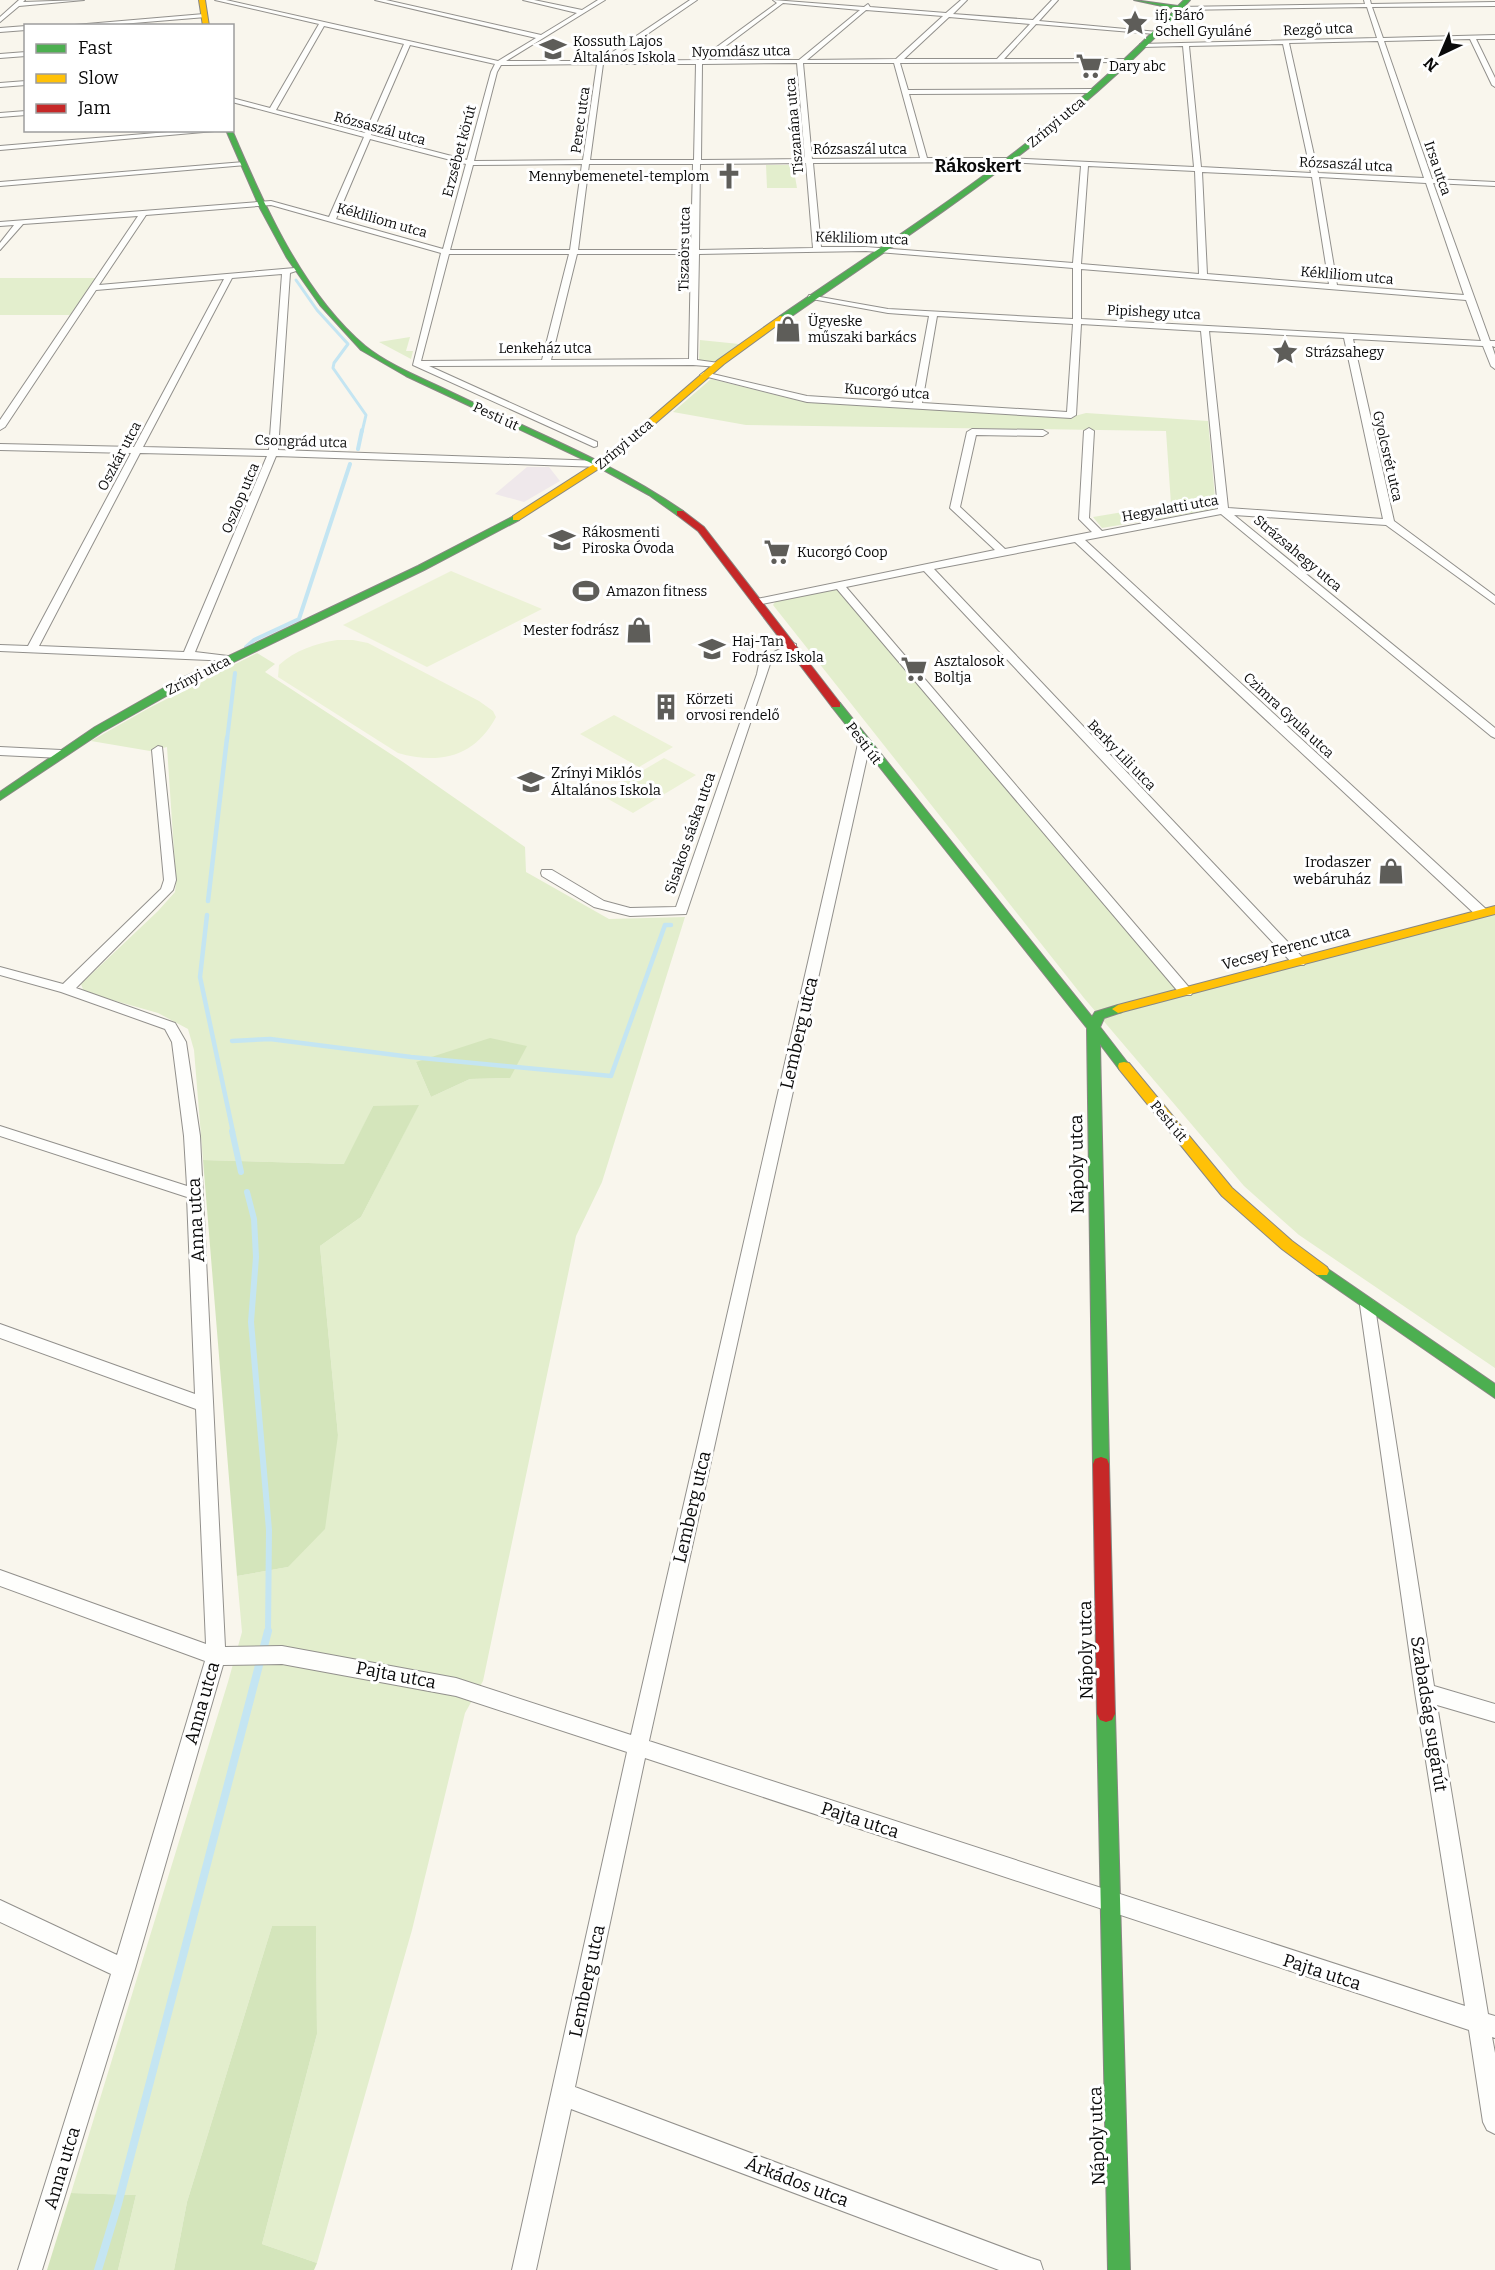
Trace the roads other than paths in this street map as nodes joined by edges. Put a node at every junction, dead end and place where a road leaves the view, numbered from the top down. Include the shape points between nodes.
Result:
1 (81, 0) edge
2 (202, 0) edge
3 (218, 0) edge
4 (378, 0) edge
5 (526, 0) edge
6 (602, 0) edge
7 (694, 0) edge
8 (769, 0) edge
9 (875, 0) edge
10 (964, 0) edge
11 (1055, 0) edge
12 (1137, 0) edge
13 (1353, 0) edge
14 (783, 1) edge
15 (19, 2) edge
16 (1456, 2) edge
17 (1368, 3) edge
18 (1183, 4) edge
19 (1495, 4) edge
20 (866, 8) junction
21 (583, 12) junction
22 (948, 15) junction
23 (0, 20) edge
24 (205, 21) edge
25 (1034, 22) junction
26 (122, 24) edge
27 (322, 24) junction
28 (24, 28) edge
29 (0, 30) edge
30 (1155, 32) junction
31 (542, 37) junction
32 (1472, 37) junction
33 (1495, 37) edge
34 (1382, 39) junction
35 (1286, 42) junction
36 (407, 44) junction
37 (1186, 44) junction
38 (1142, 45) junction
39 (24, 54) edge
40 (0, 56) edge
41 (1126, 60) junction
42 (998, 61) junction
43 (800, 62) junction
44 (897, 62) junction
45 (499, 63) junction
46 (600, 63) junction
47 (699, 63) junction
48 (24, 83) edge
49 (0, 85) edge
50 (1495, 85) edge
51 (1092, 91) junction
52 (906, 92) junction
53 (234, 101) edge
54 (272, 111) junction
55 (24, 113) edge
56 (0, 115) edge
57 (198, 132) edge
58 (230, 132) edge
59 (366, 137) junction
60 (0, 148) edge
61 (924, 160) junction
62 (1008, 160) junction
63 (809, 161) junction
64 (587, 162) junction
65 (698, 162) junction
66 (470, 163) junction
67 (244, 164) junction
68 (1085, 164) junction
69 (1198, 169) junction
70 (1315, 175) junction
71 (1430, 180) junction
72 (0, 184) edge
73 (1495, 184) edge
74 (259, 202) junction
75 (144, 212) junction
76 (332, 219) junction
77 (20, 223) junction
78 (0, 225) edge
79 (0, 248) edge
80 (817, 249) junction
81 (880, 250) junction
82 (573, 251) junction
83 (445, 252) junction
84 (696, 252) junction
85 (1077, 266) junction
86 (292, 271) junction
87 (229, 276) junction
88 (1203, 276) junction
89 (1333, 287) junction
90 (94, 288) junction
91 (812, 297) junction
92 (1469, 298) junction
93 (933, 314) junction
94 (1077, 322) junction
95 (1205, 329) junction
96 (1348, 337) junction
97 (1491, 343) edge
98 (546, 362) junction
99 (693, 362) junction
100 (416, 363) junction
101 (716, 365) junction
102 (1495, 366) edge
103 (398, 369) junction
104 (704, 375) junction
105 (917, 407) junction
106 (0, 427) edge
107 (1089, 431) dead end
108 (1043, 433) dead end
109 (594, 444) dead end
110 (0, 447) edge
111 (138, 450) junction
112 (273, 453) junction
113 (601, 465) junction
114 (1223, 511) junction
115 (1389, 522) junction
116 (1100, 534) junction
117 (1077, 538) junction
118 (1002, 552) junction
119 (926, 567) junction
120 (838, 584) junction
121 (1495, 601) edge
122 (757, 602) junction
123 (792, 646) junction
124 (0, 648) edge
125 (32, 649) junction
126 (188, 655) junction
127 (228, 659) junction
128 (1495, 734) edge
129 (864, 744) junction
130 (159, 750) dead end
131 (0, 751) edge
132 (62, 754) junction
133 (0, 797) edge
134 (547, 873) dead end
135 (1488, 911) edge
136 (1299, 962) junction
137 (0, 971) edge
138 (66, 989) junction
139 (1186, 992) junction
140 (1093, 1029) junction
141 (0, 1131) edge
142 (195, 1194) junction
143 (1368, 1305) junction
144 (0, 1331) edge
145 (1495, 1392) edge
146 (205, 1405) junction
147 (0, 1578) edge
148 (220, 1655) junction
149 (1425, 1692) junction
150 (1495, 1713) edge
151 (638, 1746) junction
152 (1109, 1902) junction
153 (0, 1911) edge
154 (124, 1969) junction
155 (1487, 2025) edge
156 (562, 2094) junction
157 (1495, 2122) edge
158 (30, 2270) edge
159 (524, 2270) edge
160 (1031, 2270) edge
161 (1119, 2270) edge

1 - 15 street
2 - 24 main road
3 - 27 street, Nyomdász utca
4 - 31 street
5 - 21 street
6 - 21 street
7 - 46 street
8 - 14 street
9 - 20 street, Tiszanána utca
10 - 22 street
11 - 25 street
12 - 18 main road
13 - 17 street
14 - 20 street
14 - 47 street
15 - 23 street
16 - 17 street
16 - 19 street
17 - 18 street
17 - 34 street, Irsa utca
18 - 30 main road, Zrínyi utca
20 - 22 street
20 - 43 street, Tiszanána utca
21 - 31 street
22 - 25 street
22 - 44 street
24 - 26 street
25 - 30 street
25 - 42 street
27 - 36 street, Nyomdász utca
27 - 54 street
28 - 29 street
30 - 38 main road, Zrínyi utca
31 - 45 street
32 - 33 street, Rezgő utca
32 - 34 street, Rezgő utca
32 - 50 street
34 - 35 street, Rezgő utca
34 - 71 street, Irsa utca
35 - 37 street, Rezgő utca
35 - 70 street
36 - 45 street, Nyomdász utca
36 - 59 street
37 - 38 street, Rezgő utca
37 - 69 street
38 - 41 main road, Zrínyi utca
39 - 40 street
41 - 42 street, Nyomdász utca
41 - 51 main road, Zrínyi utca
42 - 44 street, Nyomdász utca
43 - 44 street, Nyomdász utca
43 - 47 street, Nyomdász utca
43 - 63 street, Tiszanána utca
44 - 52 street
45 - 46 street, Nyomdász utca
45 - 66 street, Erzsébet körút
46 - 47 street, Nyomdász utca
46 - 64 street, Perec utca
47 - 65 street, Tiszaörs utca
48 - 49 street
51 - 52 street
51 - 62 main road, Zrínyi utca
52 - 61 street
53 - 54 street, Rózsaszál utca
54 - 59 street, Rózsaszál utca
55 - 56 street
57 - 60 street
58 - 67 main road, Pesti út
59 - 66 street, Rózsaszál utca
59 - 76 street
61 - 62 street, Rózsaszál utca
61 - 63 street, Rózsaszál utca
62 - 68 street, Rózsaszál utca
62 - 81 main road, Zrínyi utca
63 - 65 street, Rózsaszál utca
63 - 80 street, Tiszanána utca
64 - 65 street, Rózsaszál utca
64 - 66 street, Rózsaszál utca
64 - 82 street, Perec utca
65 - 84 street, Tiszaörs utca
66 - 83 street, Erzsébet körút
67 - 72 street
67 - 74 main road, Pesti út
68 - 69 street, Rózsaszál utca
68 - 85 street
69 - 70 street, Rózsaszál utca
69 - 88 street
70 - 71 street, Rózsaszál utca
70 - 89 street
71 - 73 street, Rózsaszál utca
71 - 92 street, Irsa utca
74 - 75 street, Kékliliom utca
74 - 76 street, Kékliliom utca via 281,204
74 - 86 main road, Pesti út
75 - 77 street, Kékliliom utca
75 - 90 street
76 - 83 street, Kékliliom utca
77 - 78 street, Kékliliom utca
77 - 79 street
80 - 81 street, Kékliliom utca
80 - 84 street, Kékliliom utca
81 - 85 street, Kékliliom utca
81 - 91 main road, Zrínyi utca
82 - 83 street, Kékliliom utca
82 - 84 street, Kékliliom utca
82 - 98 street, Perec utca
83 - 100 street, Erzsébet körút
84 - 99 street, Tiszaörs utca
85 - 88 street, Kékliliom utca
85 - 94 street
86 - 87 street
86 - 103 main road, Pesti út via 355,341
86 - 112 street, Oszlop utca
87 - 90 street
87 - 111 street, Oszkár utca
88 - 89 street, Kékliliom utca
89 - 92 street, Kékliliom utca
90 - 106 street
91 - 93 street, Pipishegy utca via 876,310
91 - 101 main road, Zrínyi utca
92 - 97 street, Irsa utca
93 - 94 street, Pipishegy utca
93 - 105 street
94 - 95 street, Pipishegy utca
94 - 105 street, Kucorgó utca via 1071,415
95 - 96 street, Pipishegy utca
95 - 114 street
96 - 97 street, Pipishegy utca
96 - 115 street, Gyolcsrét utca
97 - 102 street, Irsa utca
98 - 99 street, Lenkeház utca
98 - 100 street, Lenkeház utca
99 - 101 street, Lenkeház utca
100 - 103 street, Lenkeház utca
100 - 109 street, Pesti út
101 - 104 main road, Zrínyi utca
103 - 113 main road, Pesti út
104 - 105 street, Kucorgó utca via 807,399
104 - 113 main road, Zrínyi utca
107 - 116 street via 1084,519
108 - 118 street via 972,432 955,508
110 - 111 street, Csongrád utca
111 - 112 street, Csongrád utca
111 - 125 street, Oszkár utca
112 - 113 street, Csongrád utca
112 - 126 street, Oszlop utca
113 - 122 main road, Pesti út via 659,496 688,517
113 - 127 main road, Zrínyi utca via 449,554
114 - 115 street, Hegyalatti utca
114 - 116 street, Hegyalatti utca
114 - 128 street, Strázsahegy utca
115 - 121 street, Gyolcsrét utca
116 - 117 street, Hegyalatti utca
117 - 118 street, Hegyalatti utca
117 - 135 street, Czimra Gyula utca
118 - 119 street, Hegyalatti utca
119 - 120 street, Hegyalatti utca
119 - 136 street, Berky Lili utca
120 - 122 street, Hegyalatti utca
120 - 139 street
122 - 123 main road, Pesti út
123 - 129 main road, Pesti út
123 - 134 street, Sisakos sáska utca via 766,659 681,910 630,912 599,904
124 - 125 street
125 - 126 street
126 - 127 street
127 - 132 main road, Zrínyi utca via 130,710
129 - 140 main road, Pesti út
129 - 151 street, Lemberg utca
130 - 138 street via 170,880 167,890
131 - 132 street
132 - 133 main road, Zrínyi utca
135 - 136 main road, Vecsey Ferenc utca
136 - 139 main road, Vecsey Ferenc utca
137 - 138 street
138 - 142 street, Anna utca via 170,1026 179,1042 192,1136
139 - 140 main road, Vecsey Ferenc utca via 1099,1015
140 - 143 main road, Pesti út via 1227,1192 1287,1245
140 - 152 main road, Nápoly utca
141 - 142 street
142 - 146 street, Anna utca
143 - 145 main road, Pesti út
143 - 149 street, Szabadság sugárút
144 - 146 street
146 - 148 street, Anna utca
147 - 148 street, Pajta utca
148 - 151 street, Pajta utca via 282,1655 456,1687
148 - 154 street, Anna utca
149 - 150 street
149 - 155 street, Szabadság sugárút
151 - 152 street, Pajta utca
151 - 156 street, Lemberg utca
152 - 155 street, Pajta utca
152 - 161 main road, Nápoly utca
153 - 154 street
154 - 158 street, Anna utca
155 - 157 street, Szabadság sugárút
156 - 159 street, Lemberg utca
156 - 160 street, Árkádos utca

